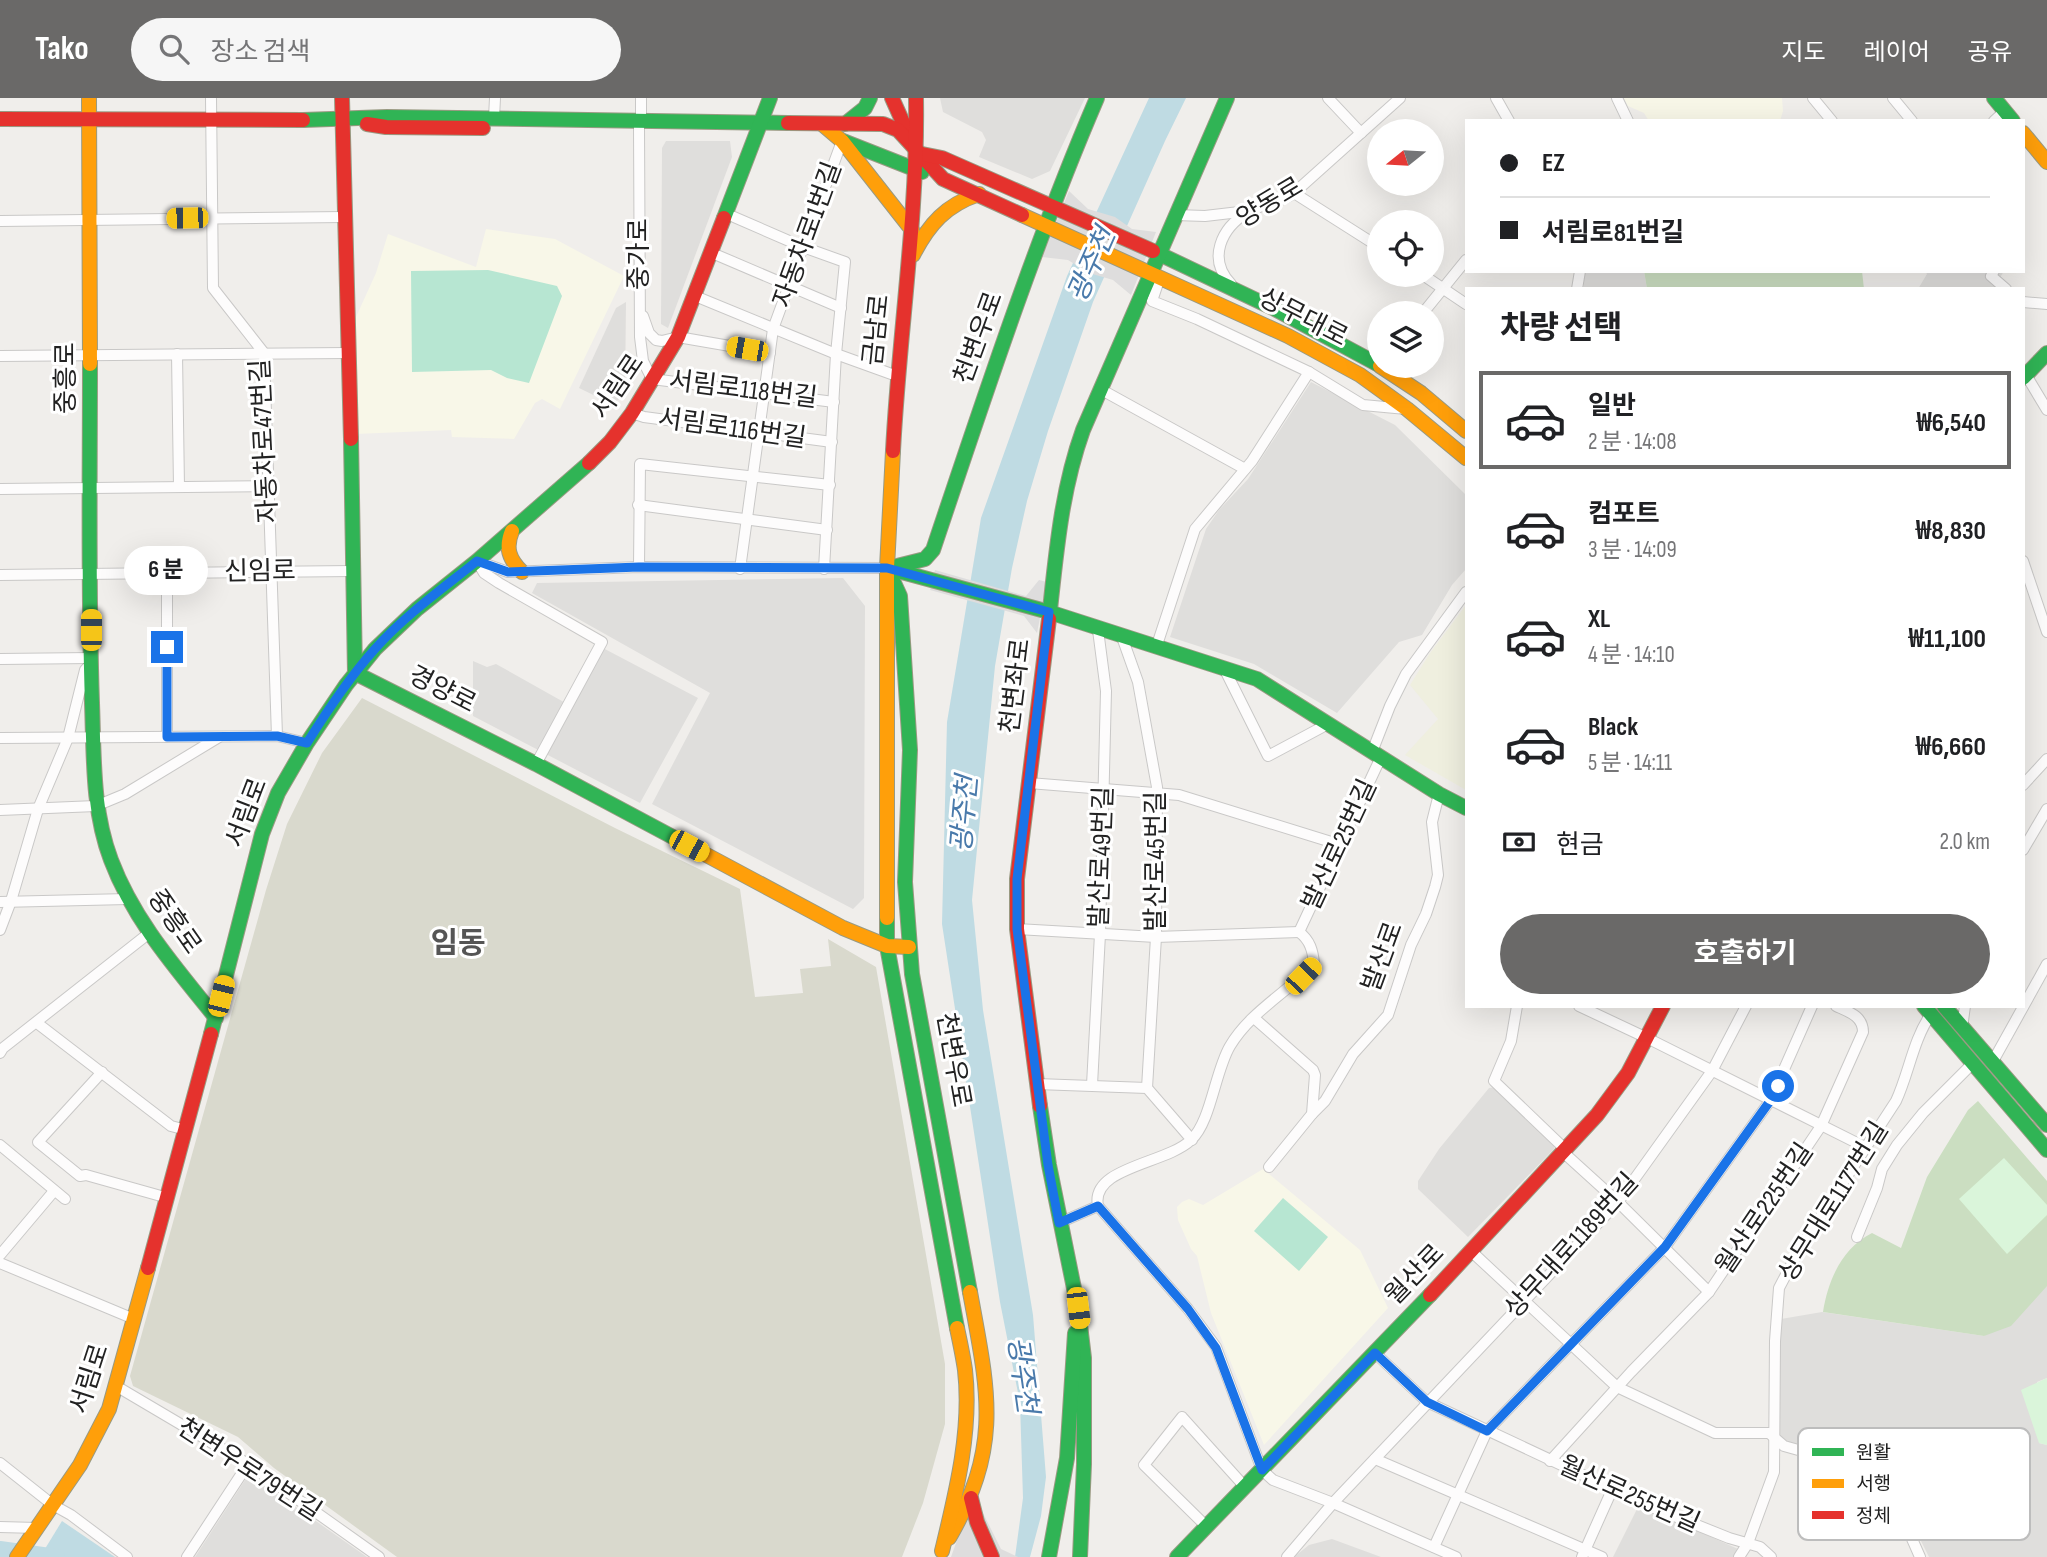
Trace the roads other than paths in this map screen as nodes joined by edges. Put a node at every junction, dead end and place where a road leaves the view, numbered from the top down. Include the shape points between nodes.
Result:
1 (89, 98) edge
2 (211, 98) edge
3 (342, 98) edge
4 (495, 98) edge
5 (641, 98) edge
6 (770, 98) edge
7 (870, 98) edge
8 (892, 98) edge
9 (916, 98) edge
10 (1097, 98) edge
11 (1227, 98) edge
12 (1328, 98) edge
13 (1400, 98) edge
14 (1496, 98) edge
15 (1617, 98) edge
16 (1813, 98) edge
17 (1893, 98) edge
18 (1994, 98) edge
19 (494, 118) junction
20 (2004, 118) edge
21 (0, 119) edge
22 (1508, 119) edge
23 (1627, 119) edge
24 (1830, 119) edge
25 (1910, 119) edge
26 (89, 120) junction
27 (211, 120) junction
28 (341, 120) junction
29 (762, 121) junction
30 (640, 123) junction
31 (822, 124) junction
32 (845, 124) junction
33 (1361, 133) junction
34 (2025, 135) edge
35 (842, 141) junction
36 (917, 153) junction
37 (2047, 162) edge
38 (916, 169) junction
39 (943, 179) junction
40 (1294, 193) junction
41 (979, 194) junction
42 (1053, 208) junction
43 (1251, 210) junction
44 (727, 214) junction
45 (1175, 215) junction
46 (212, 217) junction
47 (344, 217) junction
48 (90, 219) junction
49 (0, 220) edge
50 (1045, 227) junction
51 (912, 230) junction
52 (1367, 239) edge
53 (803, 247) junction
54 (1154, 252) junction
55 (712, 253) junction
56 (1465, 261) edge
57 (909, 262) junction
58 (1150, 272) junction
59 (1993, 273) edge
60 (1444, 286) edge
61 (789, 287) junction
62 (1443, 287) joint
63 (2004, 287) edge
64 (1243, 294) junction
65 (695, 296) junction
66 (1432, 301) edge
67 (2025, 302) edge
68 (1465, 303) edge
69 (2047, 304) edge
70 (639, 308) junction
71 (841, 308) junction
72 (773, 329) junction
73 (678, 337) junction
74 (264, 353) junction
75 (348, 353) junction
76 (770, 353) junction
77 (2047, 353) edge
78 (177, 354) junction
79 (836, 354) junction
80 (90, 355) junction
81 (0, 356) edge
82 (1367, 358) edge
83 (1309, 372) junction
84 (897, 376) junction
85 (2025, 377) edge
86 (1398, 378) edge
87 (652, 379) junction
88 (1100, 389) junction
89 (765, 392) junction
90 (834, 402) junction
91 (1407, 409) junction
92 (2047, 410) edge
93 (632, 413) junction
94 (1465, 430) edge
95 (759, 433) junction
96 (832, 442) junction
97 (1465, 457) edge
98 (1245, 469) junction
99 (753, 476) junction
100 (830, 485) junction
101 (268, 486) junction
102 (179, 487) junction
103 (90, 488) junction
104 (0, 489) edge
105 (638, 505) junction
106 (747, 520) junction
107 (512, 530) junction
108 (827, 530) junction
109 (477, 561) junction
110 (639, 567) junction
111 (2025, 567) edge
112 (887, 568) junction
113 (740, 569) junction
114 (824, 569) junction
115 (353, 571) junction
116 (272, 572) junction
117 (523, 572) junction
118 (167, 573) junction
119 (0, 575) edge
120 (91, 575) junction
121 (1465, 593) edge
122 (1049, 612) junction
123 (1098, 629) junction
124 (2047, 632) edge
125 (1122, 638) junction
126 (1156, 648) junction
127 (4, 659) edge
128 (91, 660) junction
129 (1224, 668) junction
130 (355, 673) junction
131 (1328, 724) junction
132 (277, 736) junction
133 (94, 737) junction
134 (167, 737) junction
135 (219, 737) junction
136 (0, 738) edge
137 (68, 738) junction
138 (307, 743) junction
139 (1376, 754) junction
140 (2047, 759) edge
141 (536, 764) junction
142 (1029, 783) junction
143 (2025, 783) edge
144 (1104, 790) junction
145 (1157, 794) junction
146 (1439, 794) junction
147 (96, 806) junction
148 (1465, 807) edge
149 (38, 809) junction
150 (2047, 809) edge
151 (0, 810) edge
152 (2025, 842) edge
153 (1341, 845) junction
154 (128, 899) junction
155 (6, 902) edge
156 (1017, 929) junction
157 (0, 930) edge
158 (1299, 932) junction
159 (148, 934) junction
160 (1100, 934) junction
161 (1156, 937) junction
162 (887, 946) junction
163 (909, 947) junction
164 (2047, 964) edge
165 (2025, 1004) edge
166 (1517, 1008) edge
167 (1583, 1008) edge
168 (1663, 1008) edge
169 (1745, 1008) edge
170 (1811, 1008) edge
171 (1840, 1008) edge
172 (1965, 1008) edge
173 (2023, 1008) edge
174 (1933, 1009) edge
175 (1254, 1017) junction
176 (216, 1018) junction
177 (37, 1023) junction
178 (1962, 1028) junction
179 (1647, 1038) junction
180 (0, 1053) edge
181 (1992, 1063) junction
182 (1972, 1064) junction
183 (1712, 1071) junction
184 (102, 1072) junction
185 (1037, 1084) junction
186 (1092, 1086) junction
187 (1147, 1088) junction
188 (1770, 1101) junction
189 (1312, 1114) junction
190 (2047, 1125) edge
191 (1821, 1126) junction
192 (186, 1130) junction
193 (1192, 1140) junction
194 (0, 1145) edge
195 (1867, 1148) junction
196 (2047, 1150) edge
197 (1565, 1152) junction
198 (1269, 1167) dead end
199 (54, 1191) junction
200 (168, 1198) junction
201 (65, 1199) dead end
202 (1618, 1202) junction
203 (1098, 1206) junction
204 (1059, 1223) junction
205 (1857, 1237) dead end
206 (1665, 1247) junction
207 (1472, 1252) junction
208 (0, 1255) edge
209 (0, 1263) edge
210 (1709, 1292) junction
211 (1523, 1302) junction
212 (1078, 1308) junction
213 (134, 1320) junction
214 (1570, 1345) junction
215 (1375, 1353) junction
216 (116, 1386) junction
217 (1617, 1387) junction
218 (1427, 1402) junction
219 (1487, 1431) junction
220 (1775, 1440) junction
221 (1798, 1450) edge
222 (1375, 1459) junction
223 (1550, 1461) junction
224 (0, 1463) edge
225 (248, 1464) junction
226 (1262, 1470) junction
227 (1245, 1487) junction
228 (1612, 1490) junction
229 (1458, 1495) junction
230 (971, 1498) junction
231 (1332, 1503) junction
232 (53, 1505) junction
233 (0, 1527) edge
234 (1207, 1527) junction
235 (37, 1528) junction
236 (1081, 1540) junction
237 (1913, 1540) edge
238 (1748, 1543) junction
239 (1434, 1547) junction
240 (1583, 1553) edge
241 (944, 1555) edge
242 (17, 1557) edge
243 (127, 1557) edge
244 (187, 1557) edge
245 (379, 1557) edge
246 (992, 1557) edge
247 (1049, 1557) edge
248 (1078, 1557) edge
249 (1089, 1557) edge
250 (1177, 1557) edge
251 (1287, 1557) edge
252 (1456, 1557) edge
253 (1602, 1557) edge
254 (1739, 1557) edge
255 (1771, 1557) edge
256 (1920, 1557) edge

1 - 26 street, 중흥로
2 - 27 street, 자동차로47번길
3 - 28 street
4 - 19 street
5 - 30 street, 중가로
6 - 29 street, 서림로
7 - 32 street
8 - 36 street
9 - 36 street, 금남로
10 - 42 street, 천변우로
11 - 45 street, 천변좌로
12 - 33 street
13 - 33 street, 양동로
14 - 22 street
15 - 23 street
16 - 24 street
17 - 25 street
18 - 20 street
19 - 28 street
19 - 30 street
21 - 26 street
26 - 27 street
26 - 48 street, 중흥로
27 - 28 street
27 - 46 street, 자동차로47번길
28 - 30 street via 386,127
28 - 47 street
29 - 30 street
29 - 31 street
29 - 44 street, 서림로
30 - 70 street, 중가로
31 - 32 street
31 - 35 street
32 - 36 street via 892,126
33 - 40 street, 양동로
34 - 37 street
35 - 38 street
35 - 51 street
35 - 53 street, 자동차로1번길
36 - 38 street, 금남로
36 - 39 street
36 - 42 street via 942,158
38 - 39 street
38 - 51 street, 금남로
39 - 41 street
40 - 43 street, 양동로
40 - 52 street
41 - 50 street
41 - 57 street via 932,220
42 - 50 street, 천변우로
42 - 54 street, 상무대로
43 - 45 street
43 - 64 street, 양동로 via 1227,229 1218,252 1222,275
44 - 53 street
44 - 55 street, 서림로
45 - 54 street, 천변좌로
46 - 47 street
46 - 48 street
46 - 74 street, 자동차로47번길 via 213,288
47 - 75 street
48 - 49 street
48 - 80 street, 중흥로
50 - 58 street, 상무대로
50 - 112 street, 천변우로 via 933,550 925,559
51 - 57 street, 금남로
53 - 61 street, 자동차로1번길
53 - 71 street via 845,262
54 - 58 street, 천변좌로
54 - 64 street, 상무대로
55 - 61 street
55 - 65 street, 서림로
56 - 60 street
57 - 84 street, 금남로
58 - 83 street via 1152,301
58 - 88 street, 천변좌로
58 - 91 street, 상무대로 via 1288,336 1360,375
59 - 63 street
61 - 71 street
61 - 72 street, 자동차로1번길
62 - 66 street
62 - 68 street
64 - 82 street, 상무대로
65 - 72 street
65 - 73 street, 서림로
67 - 69 street
70 - 73 street via 653,338
70 - 87 street, 중가로 via 643,361
71 - 79 street
72 - 76 street, 자동차로1번길
72 - 79 street
73 - 76 street
73 - 87 street, 서림로
74 - 75 street
74 - 78 street
74 - 101 street, 자동차로47번길
75 - 115 street
76 - 89 street, 자동차로1번길
77 - 85 street
78 - 80 street
78 - 102 street
79 - 84 street
79 - 90 street
80 - 81 street
80 - 103 street, 중흥로
83 - 91 street via 1363,405
83 - 98 street
84 - 112 street, 금남로
85 - 92 street
86 - 94 street, 상무대로
87 - 89 street, 서림로118번길
87 - 93 street, 서림로
88 - 98 street
88 - 122 street, 천변좌로 via 1066,485
89 - 90 street, 서림로118번길
89 - 95 street, 자동차로1번길
90 - 96 street
91 - 97 street, 상무대로
93 - 95 street, 서림로116번길
93 - 107 street, 서림로 via 610,442
95 - 96 street, 서림로116번길
95 - 99 street, 자동차로1번길
96 - 100 street
98 - 126 street via 1195,528
99 - 100 street
99 - 105 street via 640,464
99 - 106 street, 자동차로1번길
100 - 108 street
101 - 102 street
101 - 116 street, 자동차로47번길
102 - 103 street
103 - 104 street
103 - 120 street, 중흥로
105 - 106 street
105 - 110 street
106 - 108 street
106 - 113 street, 자동차로1번길
107 - 109 street, 서림로
107 - 117 street via 509,555
108 - 114 street
109 - 117 street via 501,571
109 - 130 street, 서림로 via 417,609
109 - 141 street via 484,573 499,583 601,642
110 - 113 street
110 - 117 street
111 - 124 street
112 - 114 street
112 - 122 street
112 - 162 street, 천변우로
112 - 163 street, 천변우로 via 900,596 911,750 905,882
113 - 114 street
115 - 116 street, 신임로
115 - 130 street
116 - 118 street, 신임로
116 - 132 street, 자동차로47번길
118 - 120 street, 신임로
118 - 134 street
119 - 120 street, 신임로
120 - 128 street, 중흥로
121 - 139 street, 발산로25번길 via 1406,674 1390,706
122 - 123 street
122 - 142 street, 천변좌로
123 - 125 street
123 - 144 street, 발산로49번길 via 1106,691
125 - 126 street
125 - 145 street, 발산로45번길 via 1146,717
126 - 129 street
127 - 128 street
128 - 133 street, 중흥로
128 - 137 street
129 - 131 street via 1257,679
129 - 131 street via 1268,756
130 - 138 street, 서림로
130 - 141 street, 경양로
131 - 139 street
132 - 135 street
132 - 138 street
133 - 134 street
133 - 137 street
133 - 147 street, 중흥로
134 - 135 street
135 - 147 street via 125,794
136 - 137 street
137 - 149 street
138 - 176 street, 서림로 via 278,793 262,834
139 - 146 street
139 - 153 street, 발산로25번길
140 - 143 street
141 - 162 street, 경양로 via 843,928
142 - 144 street
142 - 156 street, 천변좌로 via 1017,879
144 - 145 street
144 - 160 street, 발산로49번길
145 - 153 street via 1179,795
145 - 161 street, 발산로45번길
146 - 148 street
146 - 189 street, 발산로 via 1432,822 1438,875 1388,1015 1353,1054
147 - 149 street
147 - 154 street, 중흥로 via 110,859
149 - 151 street
149 - 155 street
150 - 152 street
153 - 158 street, 발산로25번길
154 - 155 street
154 - 159 street, 중흥로
155 - 157 street
156 - 160 street
156 - 185 street, 천변좌로
158 - 161 street
158 - 175 street via 1313,950 1314,964
159 - 176 street, 중흥로
159 - 177 street
160 - 161 street
160 - 186 street, 발산로49번길
161 - 187 street, 발산로45번길
162 - 163 street, 경양로
162 - 241 street, 천변우로 via 965,1371 966,1431
163 - 230 street, 천변우로 via 987,1386 986,1449
164 - 165 street
166 - 197 street via 1511,1041 1494,1080
167 - 179 street, 월산로225번길
168 - 179 street, 월산로
169 - 183 street, 상무대로1189번길
170 - 188 street
171 - 191 street, 월산로225번길 via 1858,1017 1863,1032
172 - 178 street
173 - 181 street
174 - 178 street
174 - 182 street
174 - 195 street, 상무대로1177번길 via 1921,1028 1902,1089
175 - 189 street via 1313,1070
175 - 193 street via 1230,1045
176 - 192 street, 서림로
177 - 180 street
177 - 184 street
178 - 181 street
179 - 183 street, 월산로225번길
179 - 197 street, 월산로 via 1614,1092
181 - 190 street
182 - 196 street
182 - 205 street via 1897,1145 1882,1169
183 - 188 street, 월산로225번길
183 - 202 street, 상무대로1189번길
184 - 192 street via 171,1126
184 - 200 street via 38,1142 80,1176
185 - 186 street
185 - 204 street, 천변좌로
186 - 187 street
187 - 193 street
188 - 191 street, 월산로225번길
188 - 206 street
189 - 198 street, 발산로
191 - 195 street, 월산로225번길
191 - 210 street, 월산로225번길
192 - 200 street, 서림로
193 - 203 street via 1110,1178 1098,1189
194 - 199 street
195 - 220 street, 상무대로1177번길 via 1779,1288 1774,1341
197 - 202 street
197 - 207 street, 월산로
199 - 201 street
199 - 208 street
200 - 213 street, 서림로
202 - 206 street
202 - 211 street, 상무대로1189번길
203 - 204 street
203 - 226 street via 1216,1348
204 - 212 street, 천변좌로
206 - 210 street
206 - 214 street
207 - 211 street
207 - 215 street, 월산로
209 - 213 street
210 - 217 street, 월산로225번길
211 - 214 street
211 - 218 street, 상무대로1189번길
212 - 236 street, 천변좌로 via 1085,1394
212 - 247 street, 천변좌로 via 1068,1458
213 - 216 street, 서림로
214 - 217 street
214 - 219 street
215 - 218 street, 월산로255번길
215 - 226 street, 월산로
216 - 225 street, 천변우로79번길
216 - 232 street, 서림로 via 100,1430
217 - 220 street via 1715,1433 1769,1433
217 - 223 street, 월산로225번길
218 - 219 street, 월산로255번길
218 - 222 street, 상무대로1189번길
219 - 223 street, 월산로255번길
219 - 229 street
220 - 221 street
220 - 238 street, 상무대로1177번길 via 1774,1472
222 - 229 street
222 - 231 street, 상무대로1189번길
223 - 228 street, 월산로255번길
224 - 232 street
225 - 244 street
225 - 245 street, 천변우로79번길
226 - 227 street, 월산로
226 - 231 street via 1273,1480
227 - 234 street, 월산로
227 - 234 street via 1182,1418 1144,1465
228 - 238 street, 월산로255번길
228 - 240 street
229 - 239 street
229 - 240 street
230 - 241 street, 천변우로
230 - 246 street
231 - 239 street
231 - 251 street, 상무대로1189번길
232 - 235 street, 서림로
232 - 243 street
233 - 235 street
234 - 250 street, 월산로
235 - 242 street, 서림로
236 - 248 street, 천변좌로
236 - 249 street
237 - 256 street
238 - 254 street, 상무대로1177번길
238 - 255 street, 월산로255번길
239 - 252 street
240 - 253 street

